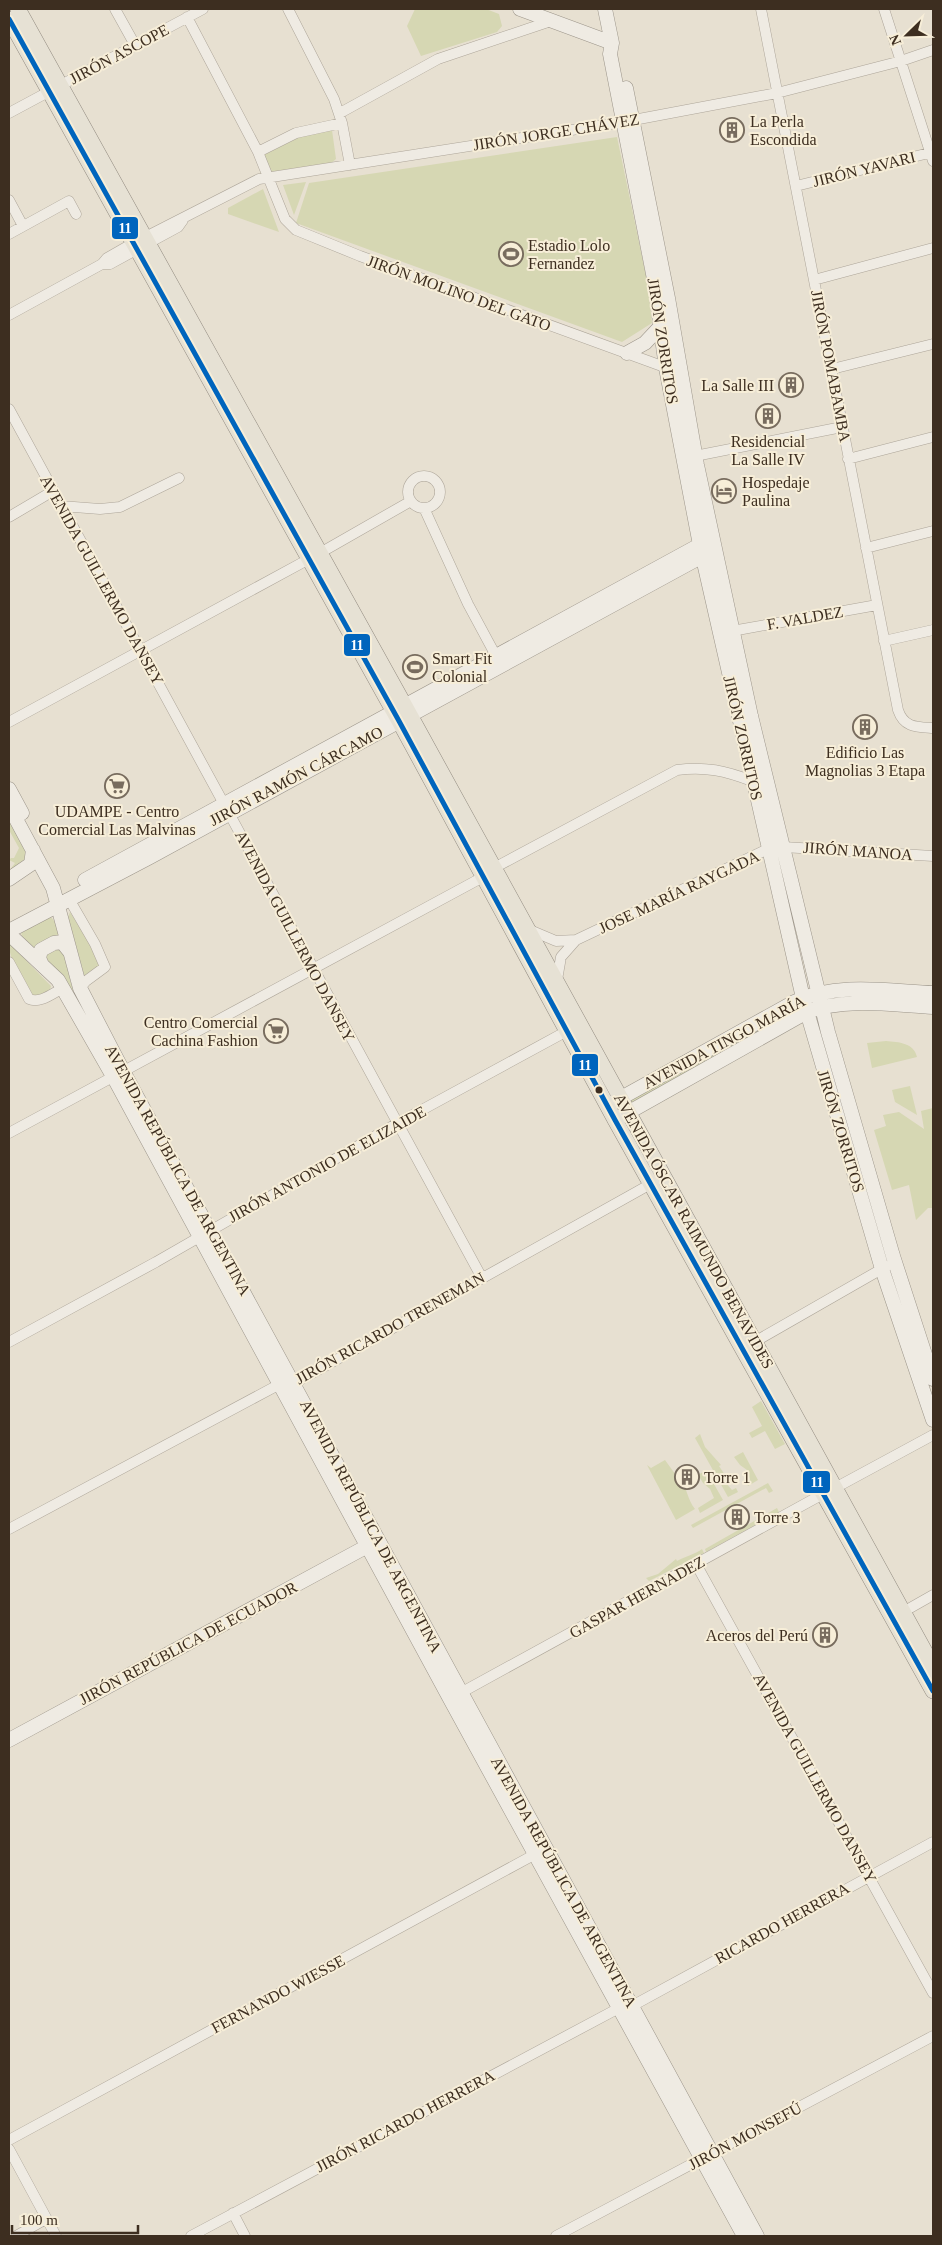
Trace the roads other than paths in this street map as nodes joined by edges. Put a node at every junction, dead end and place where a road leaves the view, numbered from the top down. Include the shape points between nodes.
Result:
1 (18, 9) edge
2 (115, 9) edge
3 (203, 9) edge
4 (288, 9) edge
5 (520, 9) edge
6 (605, 9) edge
7 (762, 9) edge
8 (884, 9) edge
9 (187, 17) junction
10 (9, 19) edge
11 (552, 21) junction
12 (612, 43) junction
13 (135, 45) junction
14 (933, 50) edge
15 (901, 61) junction
16 (54, 88) junction
17 (777, 93) junction
18 (9, 113) edge
19 (341, 118) junction
20 (628, 121) junction
21 (258, 152) junction
22 (932, 155) edge
23 (350, 165) junction
24 (269, 177) junction
25 (796, 186) junction
26 (9, 200) edge
27 (76, 214) dead end
28 (23, 226) junction
29 (9, 234) edge
30 (141, 243) junction
31 (933, 248) edge
32 (814, 280) junction
33 (9, 315) edge
34 (661, 326) junction
35 (933, 344) edge
36 (627, 353) junction
37 (832, 369) junction
38 (673, 370) junction
39 (9, 409) edge
40 (842, 426) junction
41 (933, 437) edge
42 (695, 456) junction
43 (848, 459) junction
44 (179, 478) dead end
45 (53, 491) junction
46 (411, 501) junction
47 (62, 506) junction
48 (424, 508) junction
49 (9, 517) edge
50 (933, 531) edge
51 (707, 547) junction
52 (866, 548) junction
53 (315, 556) junction
54 (624, 592) junction
55 (877, 605) junction
56 (933, 630) edge
57 (732, 631) junction
58 (884, 642) junction
59 (140, 651) junction
60 (496, 656) junction
61 (402, 713) junction
62 (9, 722) edge
63 (933, 728) edge
64 (752, 781) junction
65 (9, 789) edge
66 (9, 806) edge
67 (226, 808) junction
68 (783, 847) junction
69 (768, 849) junction
70 (33, 850) junction
71 (933, 856) edge
72 (489, 872) junction
73 (9, 879) edge
74 (62, 898) junction
75 (9, 921) edge
76 (527, 929) junction
77 (9, 930) edge
78 (9, 934) edge
79 (576, 940) junction
80 (70, 953) junction
81 (9, 962) edge
82 (42, 965) junction
83 (314, 969) junction
84 (557, 984) junction
85 (63, 988) junction
86 (80, 988) junction
87 (933, 994) edge
88 (803, 998) junction
89 (819, 1000) junction
90 (933, 1007) edge
91 (807, 1012) junction
92 (567, 1031) junction
93 (119, 1075) junction
94 (614, 1102) junction
95 (621, 1116) junction
96 (396, 1124) junction
97 (9, 1134) edge
98 (657, 1180) junction
99 (205, 1233) junction
100 (888, 1266) junction
101 (482, 1278) junction
102 (756, 1341) junction
103 (9, 1342) edge
104 (933, 1379) edge
105 (287, 1384) junction
106 (933, 1420) edge
107 (933, 1435) edge
108 (829, 1491) junction
109 (9, 1530) edge
110 (373, 1543) junction
111 (696, 1564) junction
112 (933, 1595) edge
113 (903, 1612) junction
114 (933, 1666) edge
115 (933, 1691) edge
116 (455, 1696) junction
117 (9, 1740) edge
118 (933, 1842) edge
119 (541, 1852) junction
120 (869, 1876) junction
121 (933, 1993) edge
122 (625, 2007) junction
123 (933, 2036) edge
124 (9, 2140) edge
125 (9, 2149) edge
126 (707, 2156) junction
127 (233, 2213) junction
128 (46, 2219) junction
129 (16, 2236) edge
130 (56, 2236) edge
131 (192, 2236) edge
132 (245, 2236) edge
133 (556, 2236) edge
134 (744, 2236) edge
135 (757, 2236) edge

1 - 16 main road, AVENIDA ÓSCAR RAIMUNDO BENAVIDES
2 - 13 street
3 - 9 street, JIRÓN ASCOPE
4 - 19 street via 327,83
5 - 11 main road
6 - 12 main road, JIRÓN ZORRITOS
7 - 17 street, JIRÓN POMABAMBA
8 - 15 street
9 - 13 street, JIRÓN ASCOPE
9 - 21 street, JIRÓN MOLINO DEL GATO
10 - 16 main road, AVENIDA ÓSCAR RAIMUNDO BENAVIDES
11 - 12 main road
11 - 19 street via 438,60
12 - 20 main road, JIRÓN ZORRITOS via 610,54
13 - 16 street, JIRÓN ASCOPE
14 - 15 street, JIRÓN JORGE CHÁVEZ
15 - 17 street, JIRÓN JORGE CHÁVEZ
15 - 22 street
16 - 18 street, JIRÓN ASCOPE
16 - 30 main road, AVENIDA ÓSCAR RAIMUNDO BENAVIDES
17 - 20 street, JIRÓN JORGE CHÁVEZ
17 - 25 street, JIRÓN POMABAMBA
19 - 21 street via 296,133
19 - 23 street
20 - 23 street, JIRÓN JORGE CHÁVEZ
20 - 34 main road, JIRÓN ZORRITOS
20 - 38 main road, JIRÓN ZORRITOS via 668,298
21 - 24 street, JIRÓN MOLINO DEL GATO
22 - 25 street, JIRÓN YAVARI
23 - 24 street, JIRÓN JORGE CHÁVEZ
24 - 30 street, JIRÓN JORGE CHÁVEZ via 240,187 183,220 174,221
24 - 36 street, JIRÓN MOLINO DEL GATO via 286,219 303,234
25 - 32 street, JIRÓN POMABAMBA
26 - 28 street
27 - 28 street via 70,201
28 - 29 street
30 - 33 street, JIRÓN JORGE CHÁVEZ via 110,264 102,264
30 - 53 main road, AVENIDA ÓSCAR RAIMUNDO BENAVIDES
31 - 32 street
32 - 37 street, JIRÓN POMABAMBA
34 - 36 main road via 645,343
34 - 38 main road, JIRÓN ZORRITOS
35 - 37 street
36 - 38 street, JIRÓN MOLINO DEL GATO
37 - 40 street, JIRÓN POMABAMBA
38 - 42 main road, JIRÓN ZORRITOS
38 - 51 main road, JIRÓN ZORRITOS
39 - 45 street, AVENIDA GUILLERMO DANSEY
40 - 42 street
40 - 43 street, JIRÓN POMABAMBA
41 - 43 street
42 - 51 main road, JIRÓN ZORRITOS
43 - 52 street, JIRÓN POMABAMBA
44 - 47 street via 120,507
45 - 47 street, AVENIDA GUILLERMO DANSEY
45 - 49 street
46 - 48 street
46 - 48 street via 408,490 412,481 422,476 432,478 439,486 439,496 434,505
46 - 53 street
47 - 59 street, AVENIDA GUILLERMO DANSEY
48 - 60 street
50 - 52 street
51 - 54 main road, JIRÓN RAMÓN CÁRCAMO
51 - 57 main road, JIRÓN ZORRITOS
51 - 64 main road, JIRÓN ZORRITOS
52 - 55 street, JIRÓN POMABAMBA
53 - 59 street
53 - 61 main road, AVENIDA ÓSCAR RAIMUNDO BENAVIDES
54 - 60 main road, JIRÓN RAMÓN CÁRCAMO
54 - 61 main road, JIRÓN RAMÓN CÁRCAMO
55 - 57 street, F. VALDEZ
55 - 58 street, JIRÓN POMABAMBA
56 - 58 street
57 - 68 main road, JIRÓN ZORRITOS
58 - 63 street, JIRÓN POMABAMBA via 898,710 904,722 910,726
59 - 62 street
59 - 67 street, AVENIDA GUILLERMO DANSEY
60 - 61 main road, JIRÓN RAMÓN CÁRCAMO
61 - 67 main road, JIRÓN RAMÓN CÁRCAMO
61 - 72 main road, AVENIDA ÓSCAR RAIMUNDO BENAVIDES
64 - 69 main road, JIRÓN ZORRITOS
64 - 72 street via 717,769 696,767 677,770
65 - 74 main road, AVENIDA REPÚBLICA DE ARGENTINA
66 - 70 main road, AVENIDA REPÚBLICA DE ARGENTINA
67 - 74 main road, JIRÓN RAMÓN CÁRCAMO
67 - 83 street, AVENIDA GUILLERMO DANSEY
68 - 69 street, JOSE MARÍA RAYGADA
68 - 71 street, JIRÓN MANOA
68 - 89 main road, JIRÓN ZORRITOS
69 - 79 street, JOSE MARÍA RAYGADA
69 - 88 main road, JIRÓN ZORRITOS
70 - 73 main road via 32,864
70 - 74 main road, AVENIDA REPÚBLICA DE ARGENTINA
72 - 76 main road, AVENIDA ÓSCAR RAIMUNDO BENAVIDES
72 - 83 street
72 - 92 main road, AVENIDA ÓSCAR RAIMUNDO BENAVIDES
74 - 75 main road, JIRÓN RAMÓN CÁRCAMO
74 - 77 main road, JIRÓN RAMÓN CÁRCAMO
74 - 80 main road, AVENIDA REPÚBLICA DE ARGENTINA
74 - 86 street via 105,963 103,971 86,980
76 - 79 street, JOSE MARÍA RAYGADA via 551,940
76 - 84 main road, AVENIDA ÓSCAR RAIMUNDO BENAVIDES
78 - 82 main road, AVENIDA REPÚBLICA DE ARGENTINA
79 - 84 street, JOSE MARÍA RAYGADA via 561,957
80 - 82 main road via 62,942 54,943 41,950 39,958
80 - 86 main road, AVENIDA REPÚBLICA DE ARGENTINA
81 - 85 street via 29,999 40,1000
82 - 85 main road, AVENIDA REPÚBLICA DE ARGENTINA
83 - 93 street
83 - 96 street, AVENIDA GUILLERMO DANSEY
84 - 94 main road, AVENIDA ÓSCAR RAIMUNDO BENAVIDES
85 - 93 main road, AVENIDA REPÚBLICA DE ARGENTINA
86 - 93 main road, AVENIDA REPÚBLICA DE ARGENTINA
87 - 89 main road, AVENIDA TINGO MARÍA via 844,990
88 - 89 main road, AVENIDA TINGO MARÍA
88 - 91 main road, JIRÓN ZORRITOS
88 - 94 main road, AVENIDA TINGO MARÍA
89 - 90 main road, AVENIDA TINGO MARÍA
89 - 91 main road, AVENIDA TINGO MARÍA
89 - 100 main road, JIRÓN ZORRITOS
91 - 95 main road, AVENIDA TINGO MARÍA
91 - 100 main road, JIRÓN ZORRITOS
92 - 94 main road, AVENIDA ÓSCAR RAIMUNDO BENAVIDES
92 - 96 street, JIRÓN ANTONIO DE ELIZAIDE
93 - 97 street
93 - 99 main road, AVENIDA REPÚBLICA DE ARGENTINA
94 - 95 main road, AVENIDA ÓSCAR RAIMUNDO BENAVIDES
95 - 98 main road, AVENIDA ÓSCAR RAIMUNDO BENAVIDES
96 - 99 street, JIRÓN ANTONIO DE ELIZAIDE
96 - 101 street, AVENIDA GUILLERMO DANSEY
98 - 101 street, JIRÓN RICARDO TRENEMAN
98 - 102 main road, AVENIDA ÓSCAR RAIMUNDO BENAVIDES
98 - 108 main road, AVENIDA ÓSCAR RAIMUNDO BENAVIDES
99 - 103 street, JIRÓN ANTONIO DE ELIZAIDE
99 - 105 main road, AVENIDA REPÚBLICA DE ARGENTINA
100 - 102 street
100 - 104 main road, JIRÓN ZORRITOS
100 - 106 main road, JIRÓN ZORRITOS
101 - 105 street, JIRÓN RICARDO TRENEMAN
102 - 108 main road, AVENIDA ÓSCAR RAIMUNDO BENAVIDES
105 - 109 street, JIRÓN RICARDO TRENEMAN
105 - 110 main road, AVENIDA REPÚBLICA DE ARGENTINA
107 - 108 street, GASPAR HERNADEZ
108 - 111 street, GASPAR HERNADEZ
108 - 113 main road, AVENIDA ÓSCAR RAIMUNDO BENAVIDES
108 - 115 main road, AVENIDA ÓSCAR RAIMUNDO BENAVIDES
110 - 116 main road, AVENIDA REPÚBLICA DE ARGENTINA
110 - 117 main road, JIRÓN REPÚBLICA DE ECUADOR
111 - 116 street, GASPAR HERNADEZ
111 - 120 street, AVENIDA GUILLERMO DANSEY
112 - 113 street
113 - 114 main road, AVENIDA ÓSCAR RAIMUNDO BENAVIDES
116 - 119 main road, AVENIDA REPÚBLICA DE ARGENTINA
118 - 120 street, RICARDO HERRERA
119 - 122 main road, AVENIDA REPÚBLICA DE ARGENTINA
119 - 124 street, FERNANDO WIESSE
120 - 121 street, AVENIDA GUILLERMO DANSEY
120 - 122 street, RICARDO HERRERA
122 - 126 main road, AVENIDA REPÚBLICA DE ARGENTINA
122 - 127 street, JIRÓN RICARDO HERRERA
123 - 126 street, JIRÓN MONSEFÚ
125 - 128 street
126 - 133 street, JIRÓN MONSEFÚ
126 - 134 main road, AVENIDA REPÚBLICA DE ARGENTINA
126 - 135 main road, AVENIDA REPÚBLICA DE ARGENTINA
127 - 131 street, JIRÓN RICARDO HERRERA
127 - 132 street
128 - 129 street
128 - 130 street

